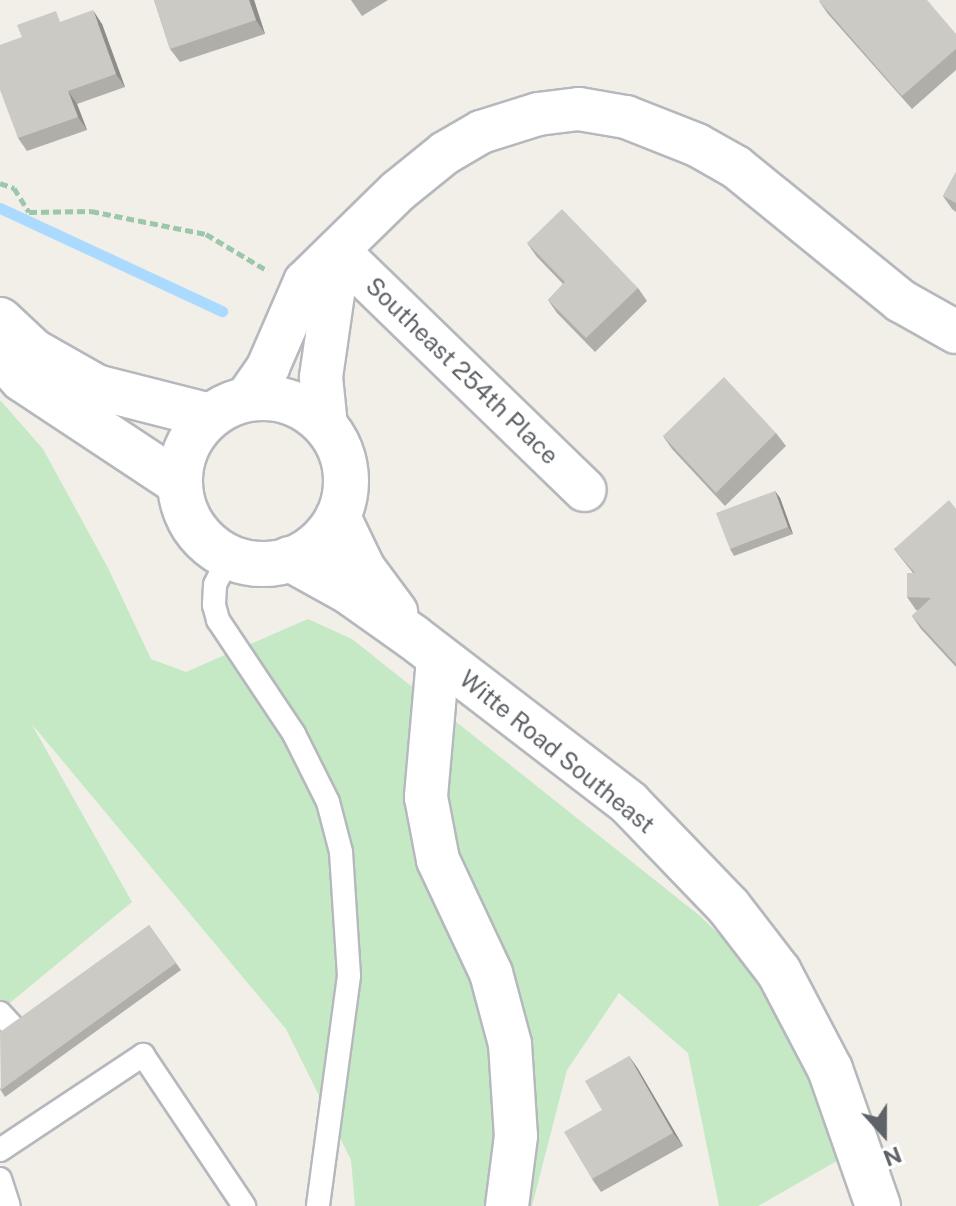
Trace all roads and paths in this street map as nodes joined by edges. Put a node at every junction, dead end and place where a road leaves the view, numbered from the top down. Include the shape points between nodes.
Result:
1 (0, 183) edge
2 (339, 252) junction
3 (264, 283) dead end
4 (956, 332) edge
5 (1, 347) edge
6 (228, 408) junction
7 (326, 426) junction
8 (179, 483) junction
9 (585, 490) dead end
10 (338, 517) junction
11 (229, 556) junction
12 (290, 559) junction
13 (426, 648) junction
14 (0, 1150) edge
15 (0, 1179) edge
16 (9, 1206) edge
17 (244, 1206) edge
18 (318, 1206) edge
19 (507, 1206) edge
20 (878, 1206) edge

1 - 3 path via 14,188 29,212 91,211 206,234 269,272
2 - 4 street via 398,191 445,153 481,132 538,114 579,109 626,117 736,167 901,301
2 - 6 street via 305,282 268,367
2 - 7 street, Southeast 254th Place via 321,377
2 - 9 street, Southeast 254th Place
5 - 6 street via 33,351 96,387
5 - 8 street via 22,379
6 - 7 street via 279,398 297,404
6 - 8 street via 193,435 182,458
7 - 10 street via 346,470
8 - 11 street via 193,527
10 - 12 street via 309,550
10 - 13 street, Witte Road Southeast via 363,569
11 - 12 street via 259,564
11 - 18 lane via 215,585 218,620 294,734 328,802 341,852 349,976
12 - 13 street, Witte Road Southeast via 348,591
13 - 19 street via 426,797 438,860 491,973 510,1044 516,1136
13 - 20 street, Witte Road Southeast via 629,803 729,907 779,972 830,1069
14 - 17 lane via 143,1055
15 - 16 lane

